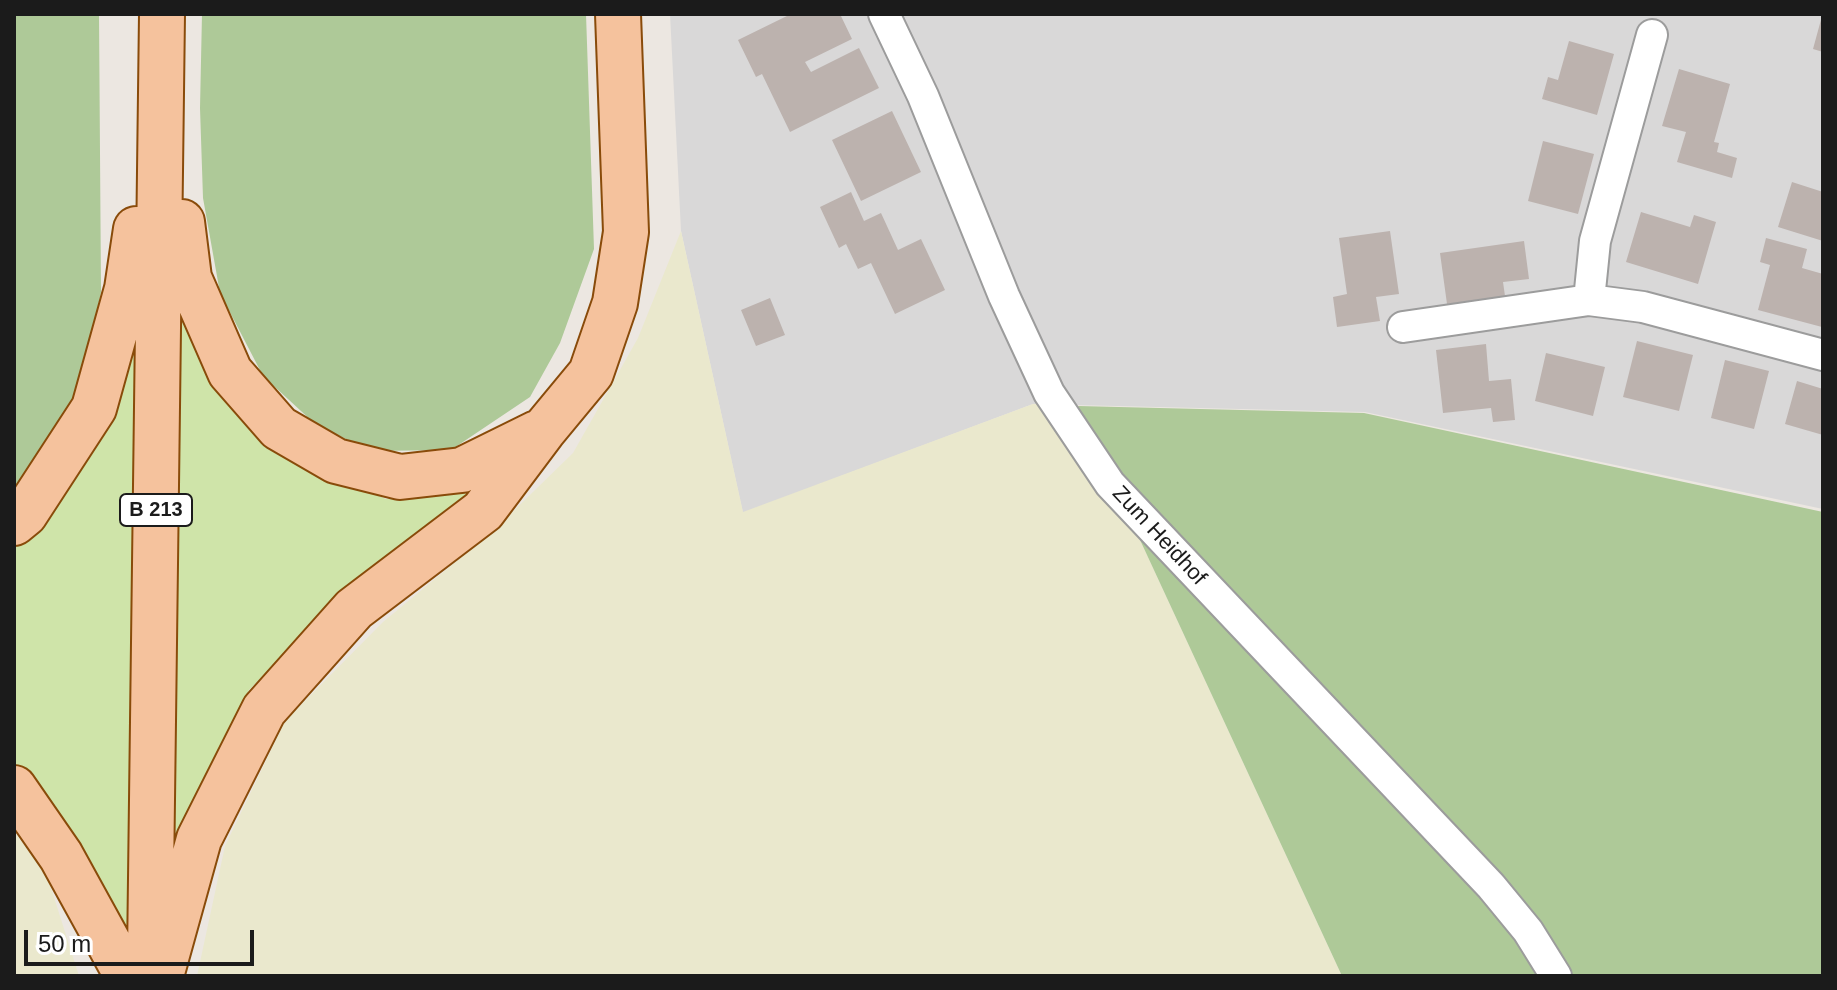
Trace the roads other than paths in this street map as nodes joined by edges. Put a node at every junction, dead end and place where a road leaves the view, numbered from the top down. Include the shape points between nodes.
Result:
1 (618, 14) edge
2 (884, 14) edge
3 (162, 29) edge
4 (1652, 35) dead end
5 (1589, 300) junction
6 (1403, 327) dead end
7 (1823, 355) edge
8 (543, 431) junction
9 (14, 523) edge
10 (14, 788) edge
11 (127, 976) edge
12 (150, 976) edge
13 (161, 976) edge
14 (1556, 976) edge

1 - 8 main road via 626,232 615,303 591,373
2 - 14 street, Zum Heidhof via 1049,393 1110,484 1491,886
3 - 8 main road via 189,278 230,372 279,428 336,461 400,477 462,470
3 - 9 main road via 127,289 94,408
3 - 12 main road, B 213
4 - 5 street via 1595,241
5 - 6 street
5 - 7 street via 1643,307
8 - 13 main road via 483,511 354,609 264,710 199,839
10 - 11 main road via 61,856

